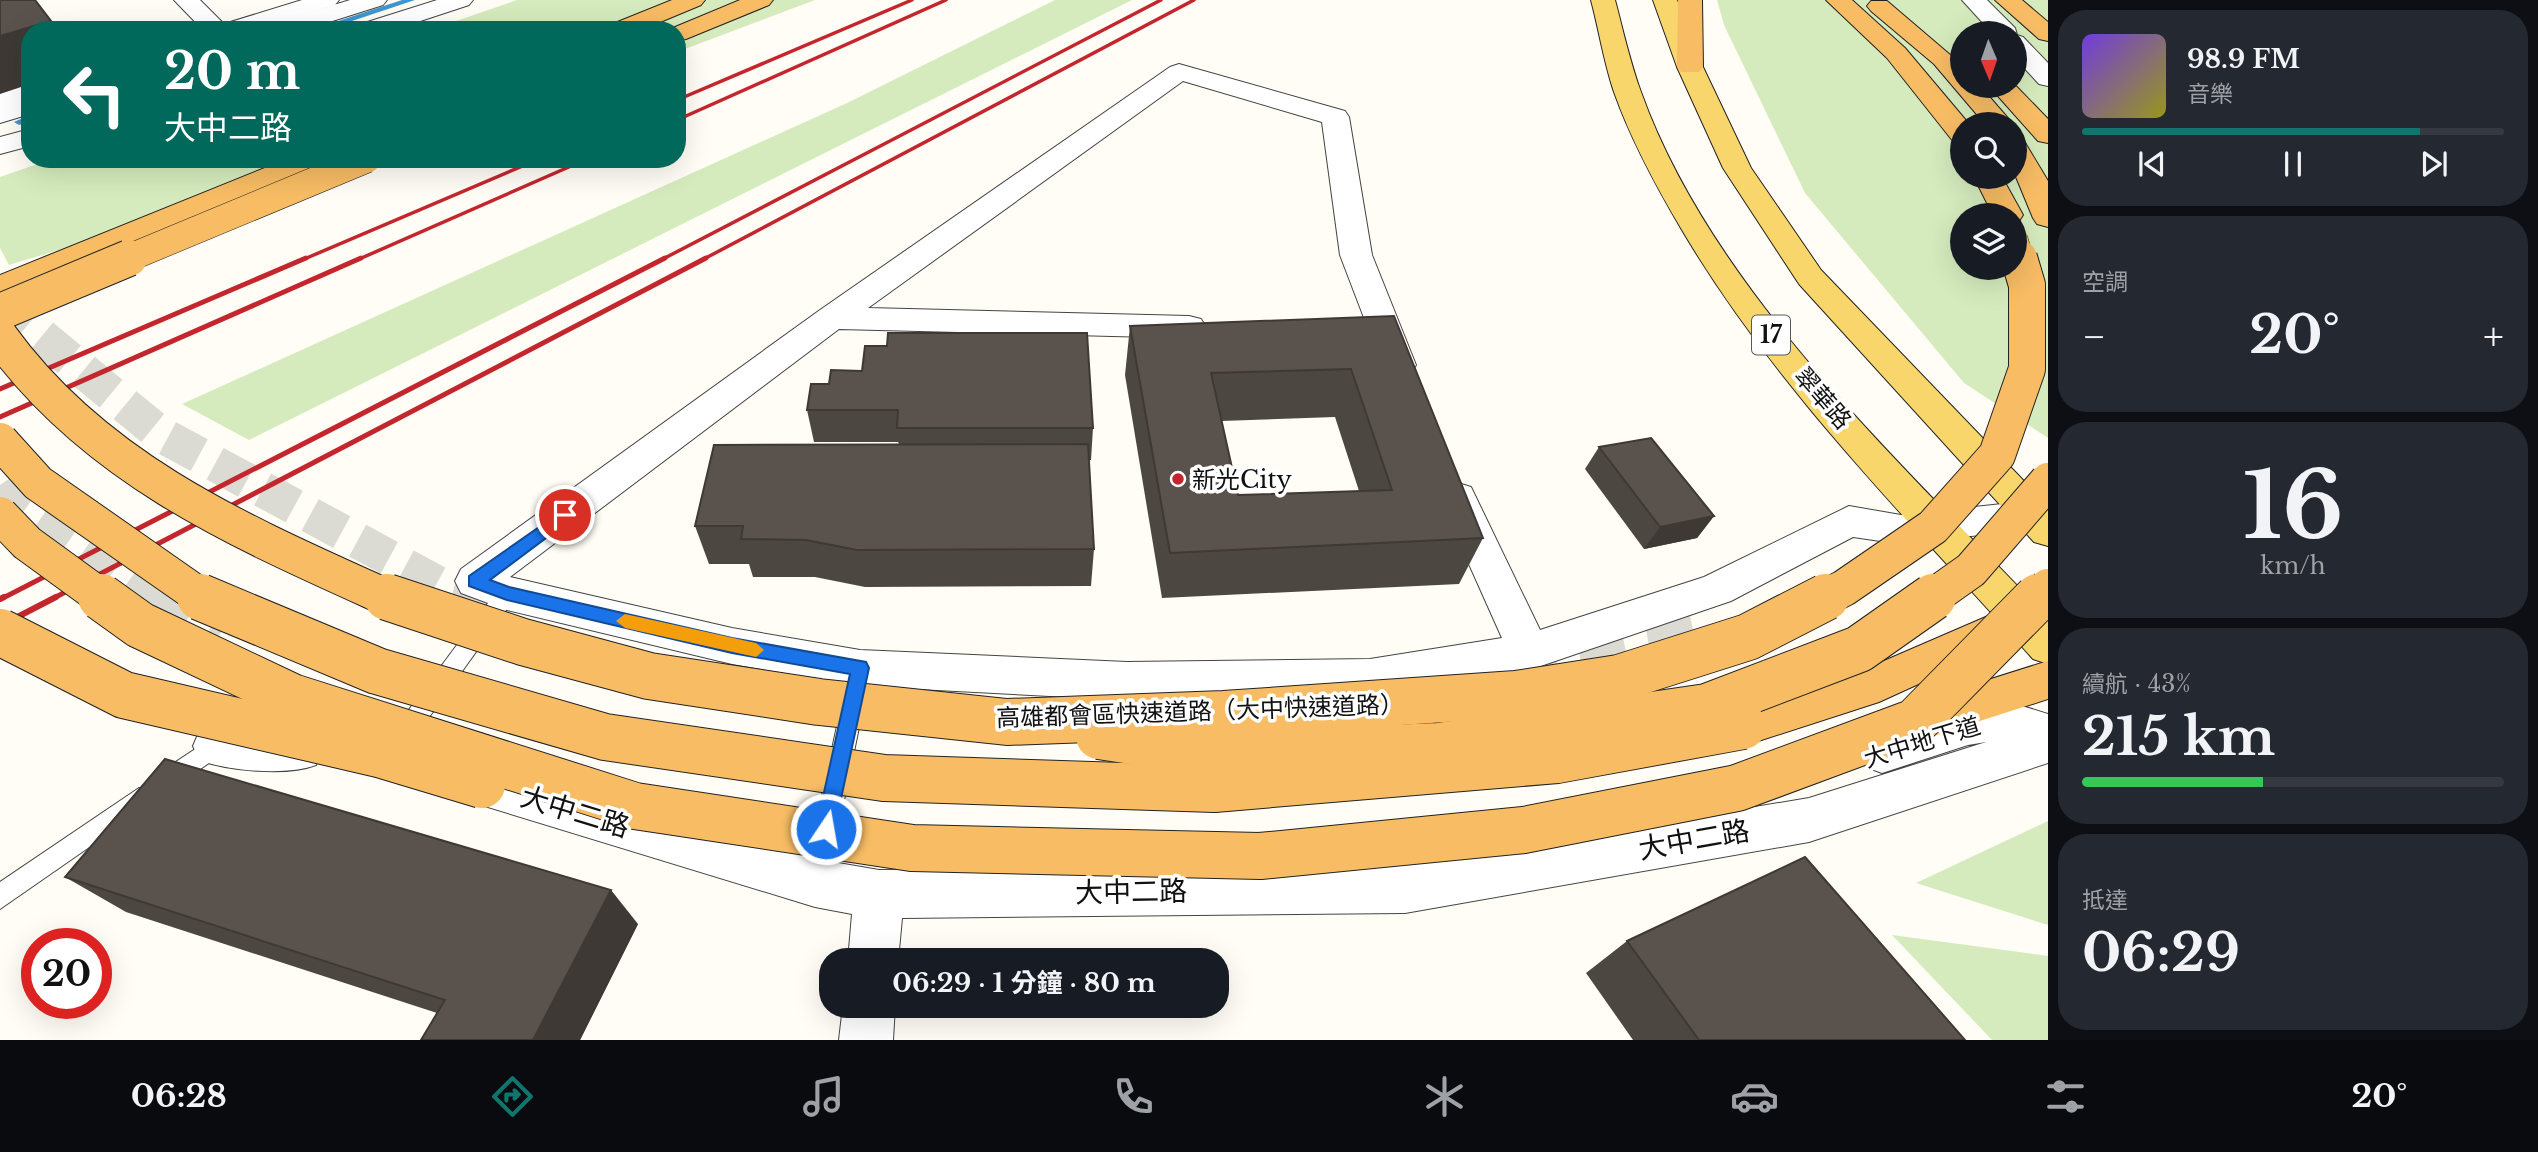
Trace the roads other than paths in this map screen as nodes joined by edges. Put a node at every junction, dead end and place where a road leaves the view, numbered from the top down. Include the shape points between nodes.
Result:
1 (186, 0) edge
2 (327, 0) edge
3 (375, 0) edge
4 (461, 0) edge
5 (693, 0) edge
6 (730, 0) edge
7 (761, 0) edge
8 (1603, 0) edge
9 (1665, 0) edge
10 (1690, 0) edge
11 (1812, 0) edge
12 (1838, 0) edge
13 (1872, 0) edge
14 (1904, 0) edge
15 (1974, 0) edge
16 (2007, 0) edge
17 (208, 21) edge
18 (258, 21) edge
19 (307, 21) edge
20 (395, 21) edge
21 (642, 21) edge
22 (680, 21) edge
23 (1994, 21) edge
24 (686, 30) edge
25 (2048, 34) edge
26 (1950, 39) edge
27 (2027, 56) edge
28 (1690, 67) junction
29 (1950, 68) edge
30 (2048, 78) edge
31 (21, 94) edge
32 (1976, 98) edge
33 (2013, 98) edge
34 (1932, 99) junction
35 (0, 100) edge
36 (21, 109) edge
37 (1989, 112) edge
38 (0, 115) edge
39 (1950, 120) edge
40 (2048, 135) edge
41 (21, 140) edge
42 (0, 146) edge
43 (291, 168) edge
44 (345, 168) edge
45 (2027, 169) edge
46 (2048, 218) edge
47 (2026, 280) edge
48 (0, 286) edge
49 (0, 312) edge
50 (832, 318) junction
51 (1218, 328) edge
52 (0, 337) edge
53 (1412, 394) edge
54 (0, 441) edge
55 (1445, 468) edge
56 (2044, 510) edge
57 (0, 515) edge
58 (1937, 525) junction
59 (1894, 528) junction
60 (491, 587) junction
61 (2042, 612) edge
62 (1729, 627) tunnel mouth
63 (0, 632) edge
64 (1529, 652) junction
65 (860, 668) junction
66 (2048, 680) edge
67 (1006, 722) junction
68 (1915, 722) junction
69 (2048, 734) edge
70 (2048, 743) edge
71 (215, 746) joint
72 (388, 756) junction
73 (1837, 768) dead end
74 (635, 806) junction
75 (815, 883) junction
76 (879, 894) junction
77 (0, 897) edge
78 (874, 948) edge
79 (868, 1018) edge
80 (866, 1040) edge

1 - 17 street
2 - 18 street
3 - 19 street
4 - 20 street
5 - 21 highway
6 - 22 highway
7 - 24 highway
8 - 58 main road, 翠華路 / 17 via 1626,91 1647,143 1737,293 1819,395
9 - 28 main road
10 - 28 highway
11 - 34 highway via 1871,55
12 - 34 highway via 1896,53
13 - 29 highway
14 - 26 highway
15 - 23 street
16 - 25 highway
27 - 30 street
28 - 56 main road via 1737,168 1810,277
31 - 35 street
32 - 37 highway
33 - 40 highway
34 - 39 highway
36 - 38 street
41 - 42 street
43 - 48 highway
44 - 49 highway, bridge
45 - 46 highway
47 - 67 highway, 高雄都會區快速道路（大中快速道路）, bridge via 2027,369 1997,455 1933,527 1844,588 1748,637 1619,678 1516,694 1224,714
50 - 51 street
50 - 53 street via 1179,72 1335,117 1370,332
50 - 60 street
52 - 67 highway, 高雄都會區快速道路（大中快速道路）, bridge via 29,377 120,458 241,532 400,603 649,676 819,702
54 - 61 highway, bridge via 38,483 200,597 377,671 605,737 884,778 1214,789 1557,760 1743,726 1864,688
55 - 64 street
56 - 58 street
56 - 67 highway, bridge via 1971,570 1859,649 1707,707 1439,746 1225,755
57 - 74 highway, bridge via 27,543 140,625 292,697
58 - 59 street
58 - 61 main road, 翠華路 / 17
59 - 62 street via 1875,557 1811,596
59 - 64 street via 1849,521 1717,589
60 - 65 street via 732,646
60 - 72 lane
61 - 68 highway, bridge
63 - 74 highway, bridge via 92,682 164,706 379,754 489,787 573,804
64 - 65 street via 1370,678 1127,681
65 - 75 lane
66 - 68 highway
68 - 74 highway, bridge via 1737,788 1524,830 1259,856 912,848
69 - 73 street, 大中地下道 via 2003,720 1968,725
70 - 76 street, 大中二路 via 1809,820 1405,889
71 - 72 street, 大中二路
71 - 77 lane
72 - 75 street, 大中二路
75 - 76 street, 大中二路
76 - 78 street
79 - 80 street

